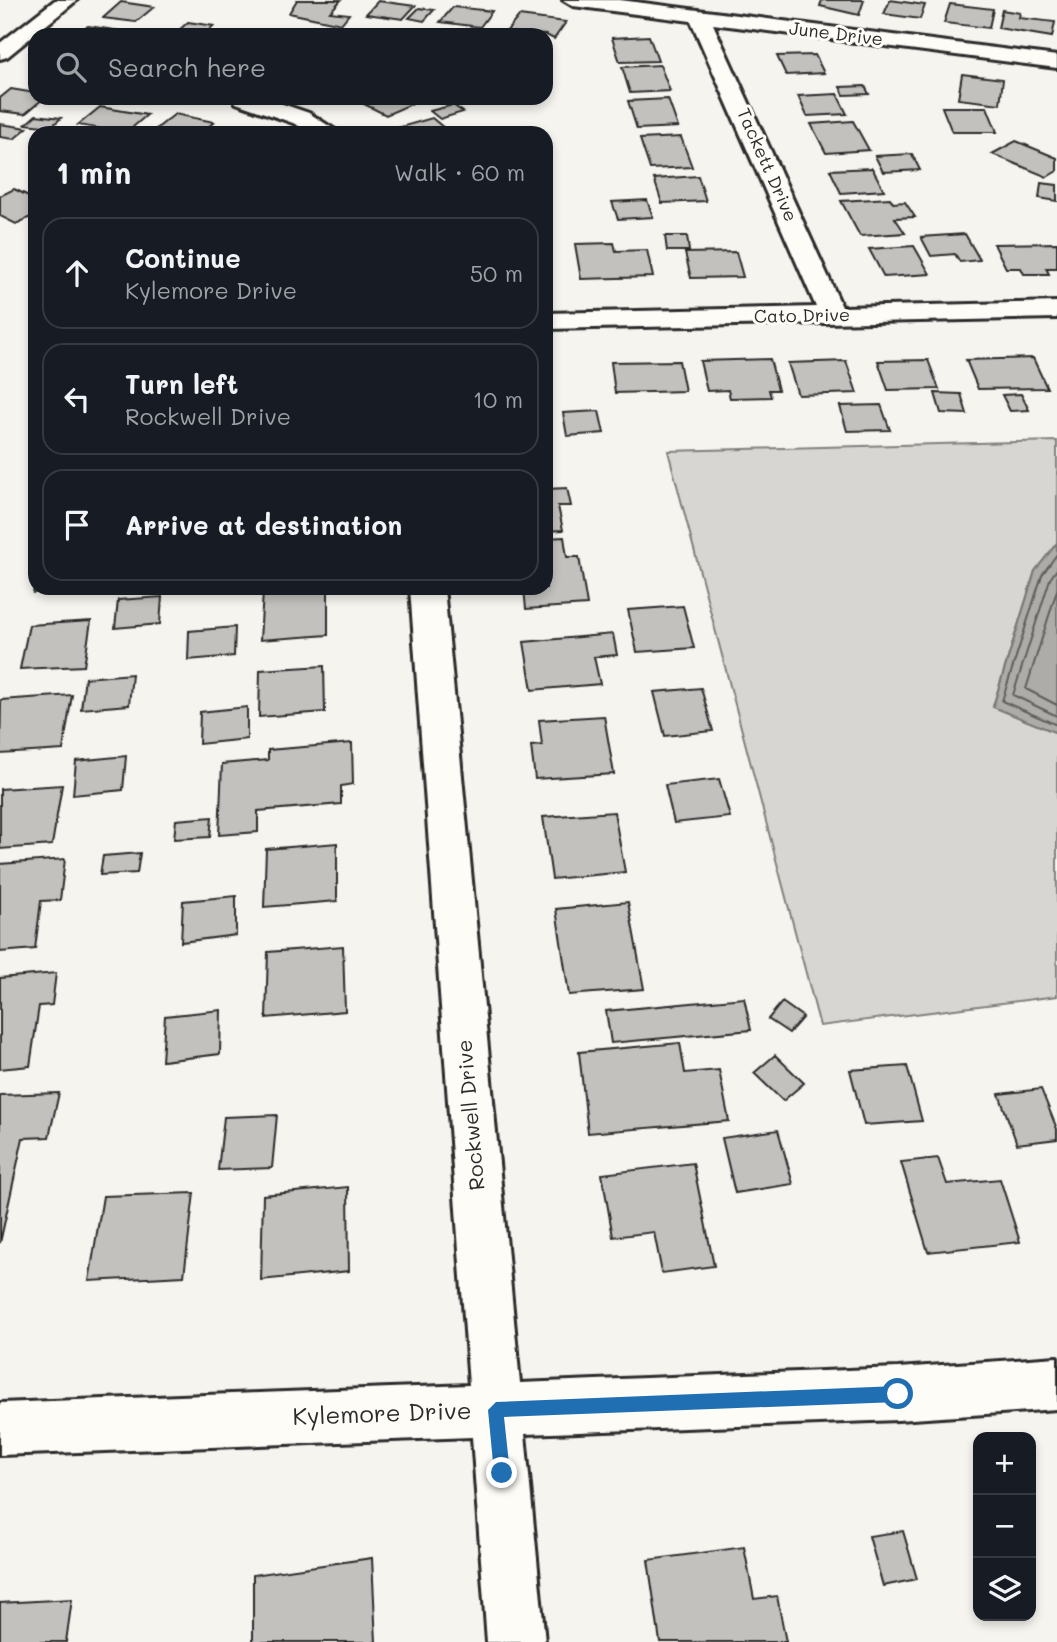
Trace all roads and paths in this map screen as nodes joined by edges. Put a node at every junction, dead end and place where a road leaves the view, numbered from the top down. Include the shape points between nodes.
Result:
1 (67, 0) edge
2 (573, 0) edge
3 (699, 16) junction
4 (31, 28) edge
5 (28, 30) edge
6 (0, 52) edge
7 (0, 59) edge
8 (24, 62) dead end
9 (1057, 62) edge
10 (264, 105) edge
11 (316, 126) edge
12 (1057, 310) edge
13 (833, 316) junction
14 (553, 321) edge
15 (428, 595) edge
16 (1057, 1383) edge
17 (496, 1410) junction
18 (0, 1429) edge
19 (516, 1642) edge

1 - 4 street
2 - 3 street, June Drive
3 - 9 street, June Drive
3 - 13 street, Tackett Drive
5 - 6 street
7 - 8 street
10 - 11 street
12 - 13 street, Cato Drive
13 - 14 street, Cato Drive
15 - 17 street, Rockwell Drive
16 - 17 street, Kylemore Drive
17 - 18 street, Kylemore Drive
17 - 19 street, Rockwell Drive

